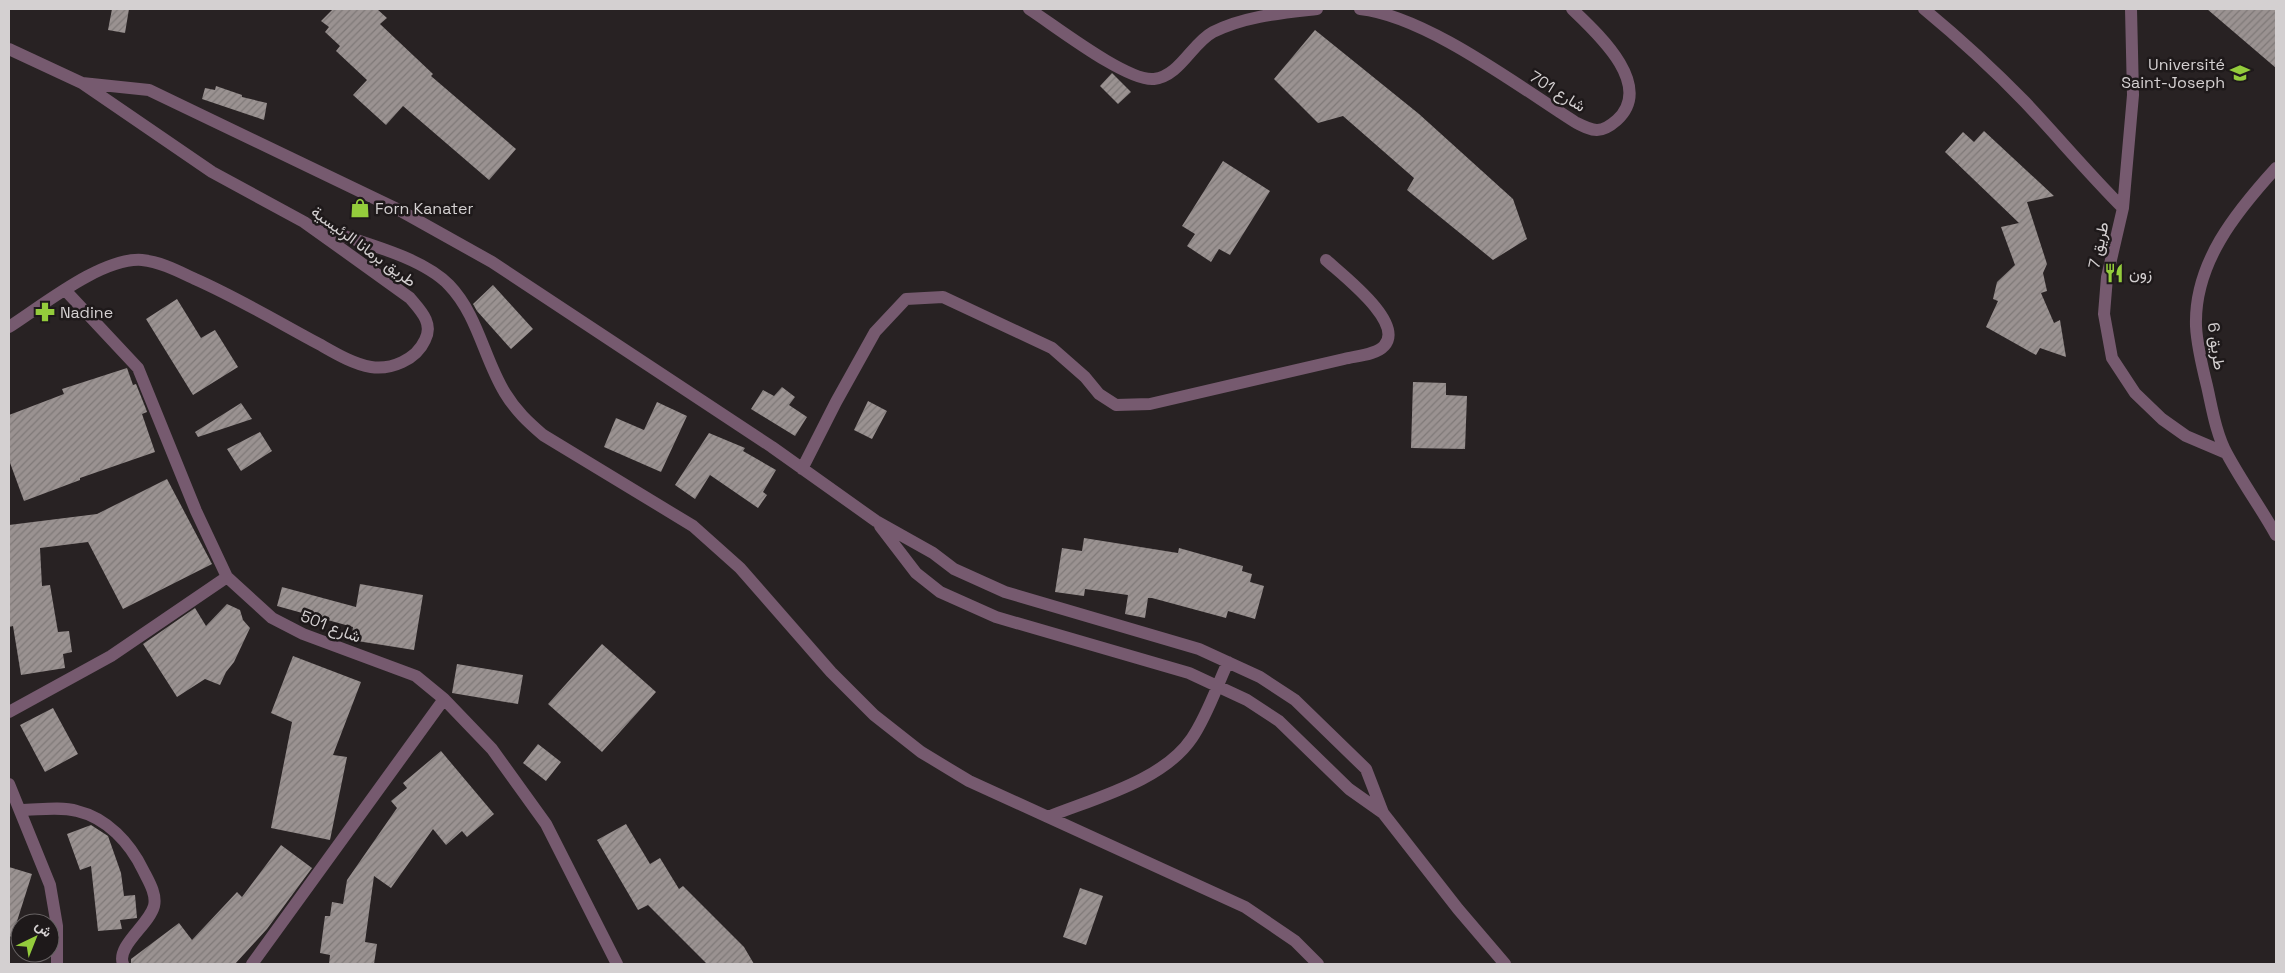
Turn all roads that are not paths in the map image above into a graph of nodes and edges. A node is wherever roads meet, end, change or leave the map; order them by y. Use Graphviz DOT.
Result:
graph roads {
  1 [pos="1029,9"];
  2 [pos="1317,9"];
  3 [pos="1360,9"];
  4 [pos="1572,9"];
  5 [pos="1924,9"];
  6 [pos="2131,9"];
  7 [pos="9,49"];
  8 [pos="82,83"];
  9 [pos="2276,168"];
  10 [pos="2123,208"];
  11 [pos="304,222"];
  12 [pos="1326,260"];
  13 [pos="66,290"];
  14 [pos="9,327"];
  15 [pos="2226,453"];
  16 [pos="802,469"];
  17 [pos="876,521"];
  18 [pos="2276,536"];
  19 [pos="227,577"];
  20 [pos="1228,662"];
  21 [pos="1217,686"];
  22 [pos="444,699"];
  23 [pos="9,712"];
  24 [pos="9,784"];
  25 [pos="20,810"];
  26 [pos="1383,813"];
  27 [pos="1048,818"];
  28 [pos="57,964"];
  29 [pos="124,964"];
  30 [pos="252,964"];
  31 [pos="617,964"];
  32 [pos="1318,964"];
  33 [pos="1505,964"];
  1 -- 2 [label="street"];
  3 -- 4 [label="street, شارع 701"];
  5 -- 10 [label="street, طريق 7"];
  6 -- 10 [label="street"];
  7 -- 8 [label="street, طريق برمانا الرئيسية"];
  8 -- 11 [label="street, طريق برمانا الرئيسية"];
  8 -- 16 [label="street"];
  9 -- 15 [label="street, طريق 6"];
  10 -- 15 [label="street, طريق 7"];
  11 -- 13 [label="street, طريق برمانا الرئيسية"];
  11 -- 27 [label="street"];
  12 -- 16 [label="street"];
  13 -- 14 [label="street, طريق برمانا الرئيسية"];
  13 -- 19 [label="street, شارع 501"];
  15 -- 18 [label="street, طريق 6"];
  16 -- 17 [label="street"];
  17 -- 20 [label="street"];
  17 -- 21 [label="street"];
  19 -- 22 [label="street, شارع 501"];
  19 -- 23 [label="street"];
  20 -- 21 [label="street"];
  20 -- 26 [label="street"];
  21 -- 26 [label="street"];
  21 -- 27 [label="street"];
  22 -- 30 [label="street"];
  22 -- 31 [label="street, شارع 501"];
  24 -- 25 [label="street"];
  25 -- 28 [label="street"];
  25 -- 29 [label="street"];
  26 -- 33 [label="street"];
  27 -- 32 [label="street"];
}
